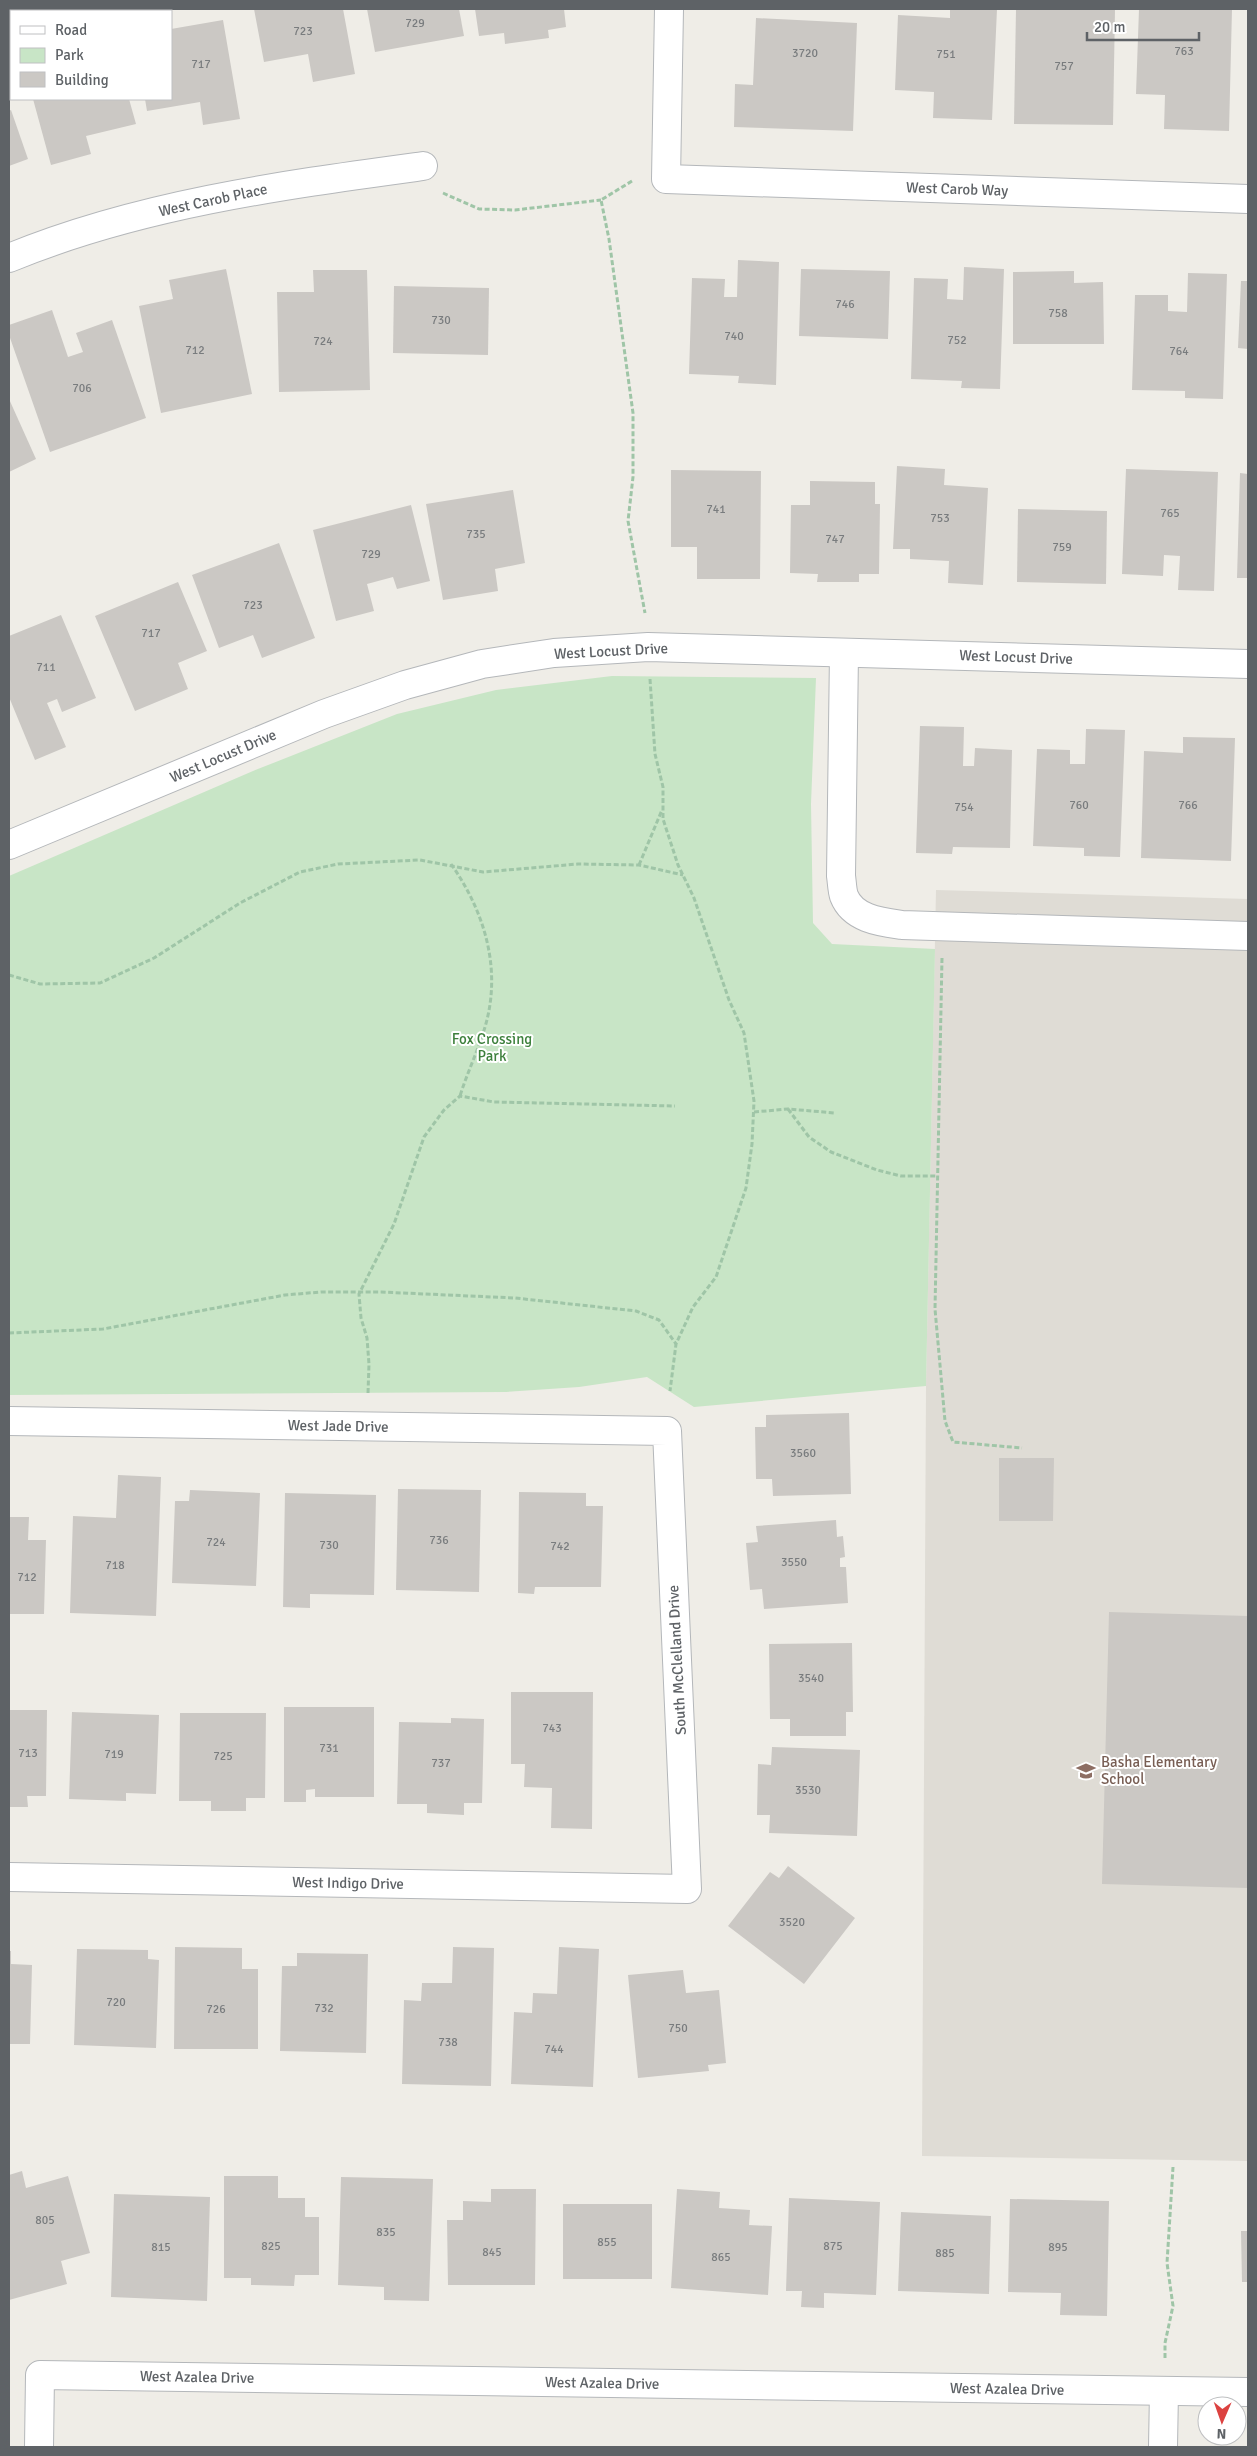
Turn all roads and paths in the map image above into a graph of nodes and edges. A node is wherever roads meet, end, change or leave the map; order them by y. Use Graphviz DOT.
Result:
graph roads {
  1 [pos="669,9"];
  2 [pos="666,145"];
  3 [pos="423,166"];
  4 [pos="390,171"];
  5 [pos="1248,199"];
  6 [pos="601,200"];
  7 [pos="9,258"];
  8 [pos="645,616"];
  9 [pos="844,653"];
  10 [pos="1248,664"];
  11 [pos="650,677"];
  12 [pos="663,808"];
  13 [pos="9,845"];
  14 [pos="451,864"];
  15 [pos="639,865"];
  16 [pos="683,875"];
  17 [pos="1248,936"];
  18 [pos="942,958"];
  19 [pos="9,975"];
  20 [pos="460,1096"];
  21 [pos="675,1106"];
  22 [pos="788,1109"];
  23 [pos="754,1112"];
  24 [pos="835,1113"];
  25 [pos="937,1176"];
  26 [pos="360,1294"];
  27 [pos="9,1332"];
  28 [pos="676,1344"];
  29 [pos="670,1391"];
  30 [pos="368,1393"];
  31 [pos="9,1420"];
  32 [pos="667,1431"];
  33 [pos="1022,1448"];
  34 [pos="9,1878"];
  35 [pos="687,1889"];
  36 [pos="1173,2167"];
  37 [pos="1165,2359"];
  38 [pos="1164,2391"];
  39 [pos="1248,2392"];
  40 [pos="40,2447"];
  41 [pos="1163,2447"];
  1 -- 2 [label="street"];
  2 -- 5 [label="street, West Carob Way"];
  2 -- 6 [label="path"];
  3 -- 4 [label="street, West Carob Place"];
  4 -- 6 [label="path"];
  4 -- 7 [label="street, West Carob Place"];
  6 -- 8 [label="path"];
  9 -- 10 [label="street, West Locust Drive"];
  9 -- 13 [label="street, West Locust Drive"];
  9 -- 17 [label="street"];
  11 -- 12 [label="path"];
  12 -- 15 [label="path"];
  12 -- 16 [label="path"];
  14 -- 15 [label="path"];
  14 -- 19 [label="path"];
  14 -- 20 [label="path"];
  15 -- 16 [label="path"];
  16 -- 23 [label="path"];
  18 -- 25 [label="path"];
  20 -- 21 [label="path"];
  20 -- 26 [label="path"];
  22 -- 23 [label="path"];
  22 -- 24 [label="path"];
  22 -- 25 [label="path"];
  23 -- 28 [label="path"];
  25 -- 33 [label="path"];
  26 -- 27 [label="path"];
  26 -- 28 [label="path"];
  26 -- 30 [label="path"];
  28 -- 29 [label="path"];
  31 -- 32 [label="street, West Jade Drive"];
  32 -- 35 [label="street, South McClelland Drive"];
  34 -- 35 [label="street, West Indigo Drive"];
  36 -- 37 [label="path"];
  38 -- 39 [label="street, West Azalea Drive"];
  38 -- 40 [label="street, West Azalea Drive"];
  38 -- 41 [label="street"];
}
